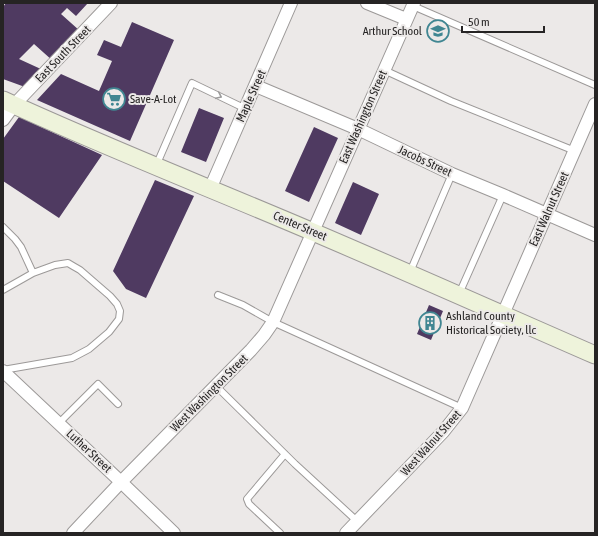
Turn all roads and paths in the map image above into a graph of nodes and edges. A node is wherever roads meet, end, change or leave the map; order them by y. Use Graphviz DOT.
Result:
graph roads {
  1 [pos="112,3"];
  2 [pos="291,3"];
  3 [pos="367,3"];
  4 [pos="413,4"];
  5 [pos="406,19"];
  6 [pos="384,70"];
  7 [pos="595,85"];
  8 [pos="256,86"];
  9 [pos="9,103"];
  10 [pos="595,104"];
  11 [pos="246,109"];
  12 [pos="3,120"];
  13 [pos="358,129"];
  14 [pos="574,150"];
  15 [pos="156,166"];
  16 [pos="452,174"];
  17 [pos="210,189"];
  18 [pos="503,195"];
  19 [pos="546,214"];
  20 [pos="3,227"];
  21 [pos="312,231"];
  22 [pos="595,235"];
  23 [pos="33,273"];
  24 [pos="409,274"];
  25 [pos="3,290"];
  26 [pos="218,295"];
  27 [pos="459,296"];
  28 [pos="503,315"];
  29 [pos="273,322"];
  30 [pos="595,355"];
  31 [pos="3,370"];
  32 [pos="216,386"];
  33 [pos="118,404"];
  34 [pos="462,408"];
  35 [pos="59,423"];
  36 [pos="285,454"];
  37 [pos="122,482"];
  38 [pos="357,521"];
  39 [pos="73,533"];
  40 [pos="174,533"];
  41 [pos="280,533"];
  42 [pos="346,533"];
  1 -- 9 [label="street, East South Street"];
  2 -- 8 [label="street, Maple Street"];
  3 -- 5 [label="street"];
  4 -- 5 [label="street, East Washington Street"];
  4 -- 7 [label="lane"];
  5 -- 6 [label="street, East Washington Street"];
  6 -- 13 [label="street, East Washington Street"];
  6 -- 14 [label="lane"];
  8 -- 11 [label="street, Maple Street"];
  8 -- 13 [label="street, Jacobs Street"];
  9 -- 12 [label="street, East South Street"];
  9 -- 15 [label="main road, Center Street"];
  10 -- 14 [label="street, East Walnut Street"];
  15 -- 11 [label="lane, one-way"];
  11 -- 17 [label="street, Maple Street"];
  13 -- 16 [label="street, Jacobs Street"];
  13 -- 21 [label="street, East Washington Street"];
  14 -- 19 [label="street, East Walnut Street"];
  15 -- 17 [label="main road, Center Street"];
  16 -- 18 [label="street, Jacobs Street"];
  16 -- 24 [label="lane"];
  17 -- 21 [label="main road, Center Street"];
  18 -- 19 [label="street, Jacobs Street"];
  18 -- 27 [label="lane"];
  19 -- 22 [label="street, Jacobs Street"];
  19 -- 28 [label="street, East Walnut Street"];
  20 -- 23 [label="lane"];
  21 -- 24 [label="main road, Center Street"];
  21 -- 29 [label="street, West Washington Street"];
  23 -- 25 [label="lane"];
  23 -- 31 [label="lane"];
  24 -- 27 [label="main road, Center Street"];
  26 -- 29 [label="lane"];
  27 -- 28 [label="main road, Center Street"];
  28 -- 30 [label="main road, Center Street"];
  28 -- 34 [label="street, West Walnut Street"];
  29 -- 32 [label="street, West Washington Street"];
  29 -- 34 [label="lane"];
  31 -- 35 [label="street, Luther Street"];
  32 -- 36 [label="lane"];
  32 -- 37 [label="street, West Washington Street"];
  33 -- 35 [label="lane"];
  34 -- 38 [label="street, West Walnut Street"];
  35 -- 37 [label="street, Luther Street"];
  36 -- 38 [label="lane"];
  36 -- 41 [label="lane"];
  37 -- 39 [label="street, West Washington Street"];
  37 -- 40 [label="street, Luther Street"];
  38 -- 42 [label="street, West Walnut Street"];
}
